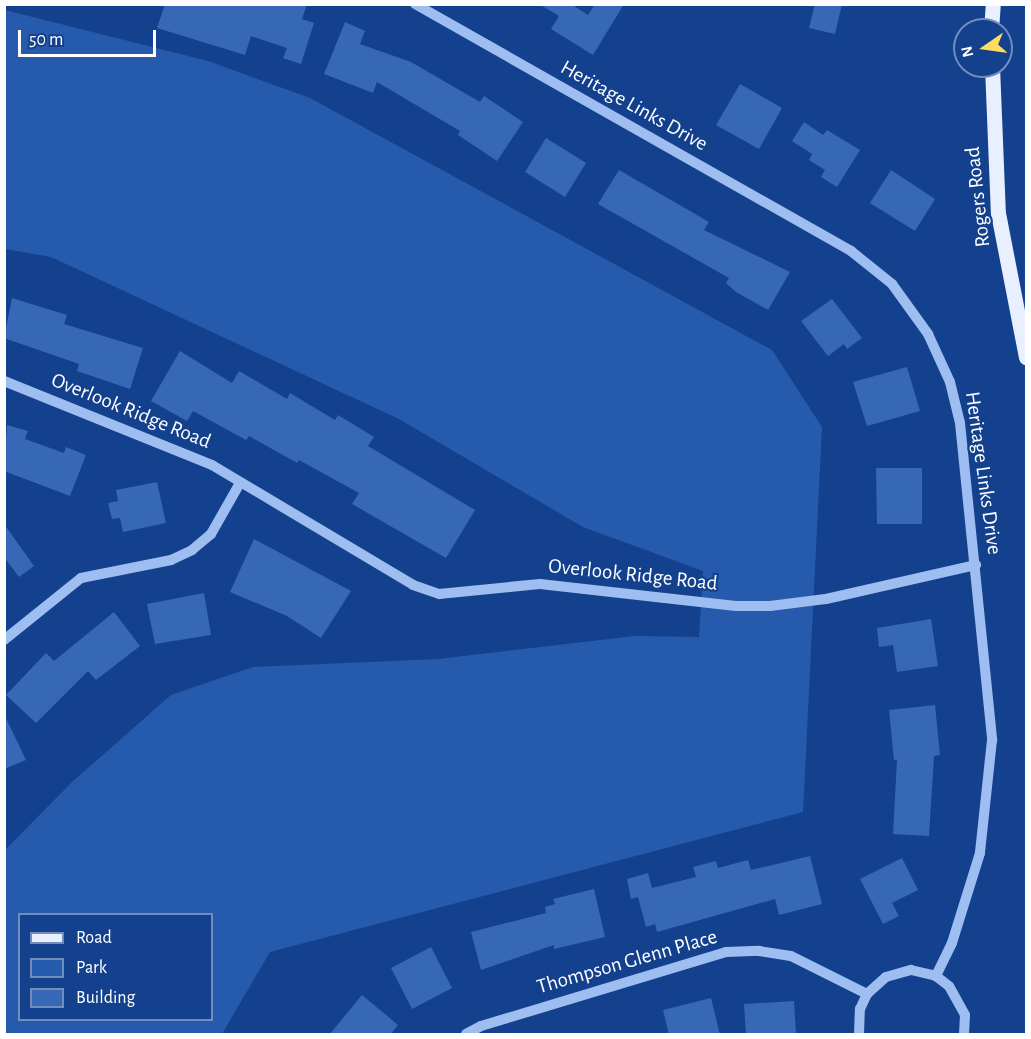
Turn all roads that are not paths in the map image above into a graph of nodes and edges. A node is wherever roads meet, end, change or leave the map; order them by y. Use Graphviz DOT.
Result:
graph roads {
  1 [pos="415,4"];
  2 [pos="992,78"];
  3 [pos="1026,357"];
  4 [pos="4,381"];
  5 [pos="240,483"];
  6 [pos="976,565"];
  7 [pos="4,640"];
  8 [pos="936,976"];
  9 [pos="867,994"];
  10 [pos="466,1035"];
  11 [pos="859,1035"];
  12 [pos="964,1035"];
  1 -- 6 [label="street, Heritage Links Drive"];
  2 -- 3 [label="main road, Rogers Road"];
  4 -- 5 [label="street, Overlook Ridge Road"];
  5 -- 6 [label="street, Overlook Ridge Road"];
  5 -- 7 [label="street"];
  6 -- 8 [label="street, Heritage Links Drive"];
  8 -- 9 [label="street"];
  8 -- 12 [label="street"];
  9 -- 10 [label="street, Thompson Glenn Place"];
  9 -- 11 [label="street"];
}
